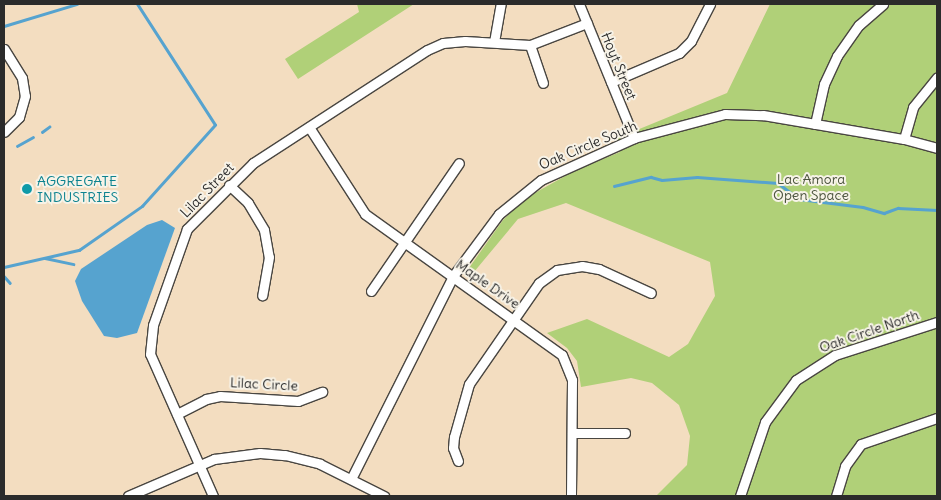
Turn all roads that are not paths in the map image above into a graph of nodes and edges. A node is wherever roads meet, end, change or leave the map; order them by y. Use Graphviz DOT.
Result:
graph roads {
  1 [pos="501,4"];
  2 [pos="579,4"];
  3 [pos="710,4"];
  4 [pos="883,4"];
  5 [pos="587,22"];
  6 [pos="494,42"];
  7 [pos="530,45"];
  8 [pos="4,48"];
  9 [pos="937,78"];
  10 [pos="611,82"];
  11 [pos="543,83"];
  12 [pos="815,124"];
  13 [pos="309,126"];
  14 [pos="4,132"];
  15 [pos="634,138"];
  16 [pos="904,139"];
  17 [pos="937,148"];
  18 [pos="459,163"];
  19 [pos="229,185"];
  20 [pos="404,243"];
  21 [pos="453,276"];
  22 [pos="371,291"];
  23 [pos="651,293"];
  24 [pos="262,295"];
  25 [pos="514,318"];
  26 [pos="937,322"];
  27 [pos="322,392"];
  28 [pos="177,414"];
  29 [pos="937,418"];
  30 [pos="572,433"];
  31 [pos="626,433"];
  32 [pos="458,461"];
  33 [pos="200,464"];
  34 [pos="351,479"];
  35 [pos="128,496"];
  36 [pos="213,496"];
  37 [pos="384,496"];
  38 [pos="571,496"];
  39 [pos="740,496"];
  40 [pos="836,496"];
  1 -- 6 [label="street"];
  2 -- 5 [label="street, Hoyt Street"];
  3 -- 10 [label="street"];
  4 -- 12 [label="street"];
  5 -- 7 [label="street, Lilac Street"];
  5 -- 10 [label="street, Hoyt Street"];
  6 -- 7 [label="street, Lilac Street"];
  6 -- 13 [label="street, Lilac Street"];
  7 -- 11 [label="street"];
  8 -- 14 [label="street"];
  9 -- 16 [label="street"];
  10 -- 15 [label="street, Hoyt Street"];
  12 -- 15 [label="street, Oak Circle South"];
  12 -- 16 [label="street, Oak Circle South"];
  13 -- 19 [label="street, Lilac Street"];
  13 -- 20 [label="street, Maple Drive"];
  15 -- 21 [label="street, Oak Circle South"];
  16 -- 17 [label="street, Oak Circle South"];
  18 -- 20 [label="street"];
  19 -- 24 [label="street"];
  19 -- 28 [label="street, Lilac Street"];
  20 -- 21 [label="street, Maple Drive"];
  20 -- 22 [label="street"];
  21 -- 25 [label="street, Maple Drive"];
  21 -- 34 [label="street, Oak Circle South"];
  23 -- 25 [label="street"];
  25 -- 30 [label="street, Maple Drive"];
  25 -- 32 [label="street"];
  26 -- 39 [label="street, Oak Circle North"];
  27 -- 28 [label="street, Lilac Circle"];
  28 -- 33 [label="street, Lilac Street"];
  29 -- 40 [label="street"];
  30 -- 31 [label="street"];
  30 -- 38 [label="street, Maple Drive"];
  33 -- 34 [label="street"];
  33 -- 35 [label="street"];
  33 -- 36 [label="street, Lilac Street"];
  34 -- 37 [label="street"];
}
